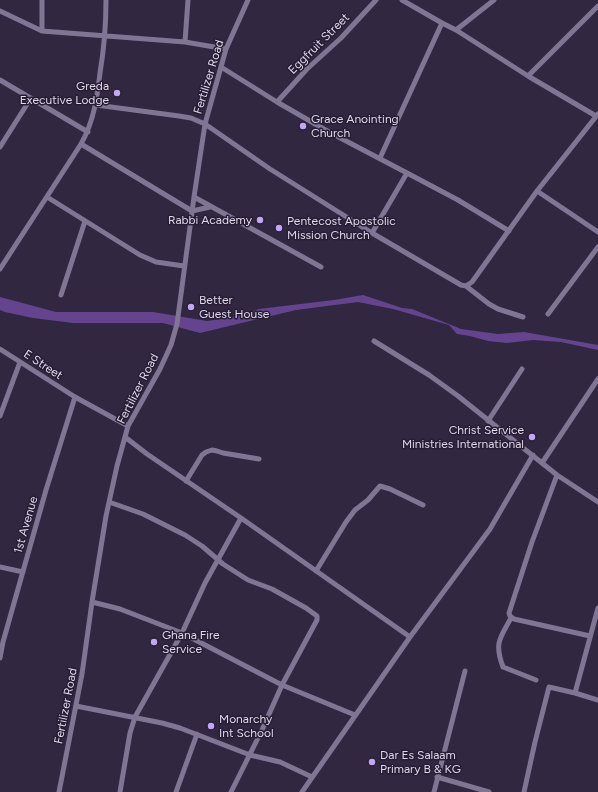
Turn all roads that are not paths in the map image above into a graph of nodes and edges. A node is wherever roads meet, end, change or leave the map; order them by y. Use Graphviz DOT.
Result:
graph roads {
  1 [pos="42,0"];
  2 [pos="106,0"];
  3 [pos="188,0"];
  4 [pos="248,0"];
  5 [pos="376,0"];
  6 [pos="494,0"];
  7 [pos="405,1"];
  8 [pos="598,6"];
  9 [pos="0,11"];
  10 [pos="442,23"];
  11 [pos="456,30"];
  12 [pos="42,31"];
  13 [pos="105,35"];
  14 [pos="185,42"];
  15 [pos="226,49"];
  16 [pos="221,67"];
  17 [pos="528,76"];
  18 [pos="0,80"];
  19 [pos="31,98"];
  20 [pos="278,102"];
  21 [pos="96,105"];
  22 [pos="597,115"];
  23 [pos="205,124"];
  24 [pos="88,132"];
  25 [pos="81,144"];
  26 [pos="0,147"];
  27 [pos="380,158"];
  28 [pos="407,172"];
  29 [pos="537,191"];
  30 [pos="47,197"];
  31 [pos="194,197"];
  32 [pos="210,207"];
  33 [pos="192,211"];
  34 [pos="85,221"];
  35 [pos="509,231"];
  36 [pos="598,232"];
  37 [pos="372,233"];
  38 [pos="598,247"];
  39 [pos="2,260"];
  40 [pos="184,266"];
  41 [pos="321,267"];
  42 [pos="0,269"];
  43 [pos="466,286"];
  44 [pos="61,295"];
  45 [pos="548,314"];
  46 [pos="523,317"];
  47 [pos="374,342"];
  48 [pos="0,349"];
  49 [pos="20,362"];
  50 [pos="522,369"];
  51 [pos="598,379"];
  52 [pos="75,397"];
  53 [pos="0,416"];
  54 [pos="488,421"];
  55 [pos="128,426"];
  56 [pos="125,437"];
  57 [pos="533,455"];
  58 [pos="259,459"];
  59 [pos="542,463"];
  60 [pos="557,475"];
  61 [pos="186,481"];
  62 [pos="109,502"];
  63 [pos="598,502"];
  64 [pos="423,505"];
  65 [pos="241,518"];
  66 [pos="218,560"];
  67 [pos="0,567"];
  68 [pos="316,571"];
  69 [pos="23,572"];
  70 [pos="92,602"];
  71 [pos="598,608"];
  72 [pos="512,618"];
  73 [pos="182,633"];
  74 [pos="590,636"];
  75 [pos="410,637"];
  76 [pos="2,642"];
  77 [pos="0,658"];
  78 [pos="465,670"];
  79 [pos="536,680"];
  80 [pos="282,685"];
  81 [pos="575,693"];
  82 [pos="598,700"];
  83 [pos="76,706"];
  84 [pos="355,715"];
  85 [pos="135,717"];
  86 [pos="197,734"];
  87 [pos="250,756"];
  88 [pos="312,777"];
  89 [pos="437,777"];
  90 [pos="480,791"];
  91 [pos="59,792"];
  92 [pos="120,792"];
  93 [pos="176,792"];
  94 [pos="232,792"];
  95 [pos="302,792"];
  96 [pos="434,792"];
  97 [pos="489,792"];
  98 [pos="524,792"];
  1 -- 12 [label="street"];
  2 -- 13 [label="street"];
  3 -- 14 [label="street"];
  4 -- 15 [label="street, Fertilizer Road"];
  5 -- 20 [label="street, Eggfruit Street"];
  6 -- 11 [label="street"];
  7 -- 10 [label="street"];
  8 -- 17 [label="street"];
  9 -- 12 [label="street"];
  10 -- 11 [label="street"];
  10 -- 27 [label="street"];
  11 -- 17 [label="street"];
  12 -- 13 [label="street"];
  13 -- 14 [label="street"];
  13 -- 21 [label="street"];
  14 -- 15 [label="street"];
  15 -- 16 [label="street, Fertilizer Road"];
  16 -- 20 [label="street"];
  16 -- 23 [label="street, Fertilizer Road"];
  17 -- 22 [label="street"];
  18 -- 19 [label="street"];
  19 -- 24 [label="street"];
  19 -- 26 [label="street"];
  20 -- 27 [label="street"];
  21 -- 23 [label="street"];
  21 -- 24 [label="street"];
  22 -- 29 [label="street"];
  23 -- 31 [label="street, Fertilizer Road"];
  23 -- 37 [label="street"];
  24 -- 25 [label="street"];
  25 -- 30 [label="street"];
  25 -- 33 [label="street"];
  27 -- 28 [label="street"];
  28 -- 35 [label="street"];
  28 -- 37 [label="street"];
  29 -- 35 [label="street"];
  29 -- 36 [label="street"];
  30 -- 34 [label="street"];
  30 -- 39 [label="street"];
  31 -- 32 [label="street"];
  31 -- 33 [label="street, Fertilizer Road"];
  32 -- 33 [label="street"];
  32 -- 41 [label="street"];
  33 -- 40 [label="street, Fertilizer Road"];
  34 -- 40 [label="street"];
  34 -- 44 [label="street"];
  35 -- 43 [label="street"];
  37 -- 43 [label="street"];
  38 -- 45 [label="street"];
  39 -- 42 [label="street"];
  40 -- 55 [label="street, Fertilizer Road"];
  43 -- 46 [label="street"];
  47 -- 54 [label="street"];
  48 -- 49 [label="street, E Street"];
  49 -- 52 [label="street, E Street"];
  49 -- 53 [label="street"];
  50 -- 54 [label="street"];
  51 -- 59 [label="street"];
  52 -- 55 [label="street, E Street"];
  52 -- 69 [label="street, 1st Avenue"];
  54 -- 57 [label="street"];
  55 -- 56 [label="street, Fertilizer Road"];
  56 -- 61 [label="street"];
  56 -- 62 [label="street, Fertilizer Road"];
  57 -- 59 [label="street"];
  57 -- 75 [label="street"];
  58 -- 61 [label="street"];
  59 -- 60 [label="street"];
  60 -- 63 [label="street"];
  60 -- 72 [label="street"];
  61 -- 65 [label="street"];
  62 -- 66 [label="street"];
  62 -- 70 [label="street, Fertilizer Road"];
  64 -- 68 [label="street"];
  65 -- 66 [label="street"];
  65 -- 68 [label="street"];
  66 -- 73 [label="street"];
  66 -- 80 [label="street"];
  67 -- 69 [label="street"];
  68 -- 75 [label="street"];
  69 -- 76 [label="street, 1st Avenue"];
  70 -- 73 [label="street"];
  70 -- 83 [label="street, Fertilizer Road"];
  71 -- 74 [label="street"];
  72 -- 74 [label="street"];
  72 -- 79 [label="street"];
  73 -- 80 [label="street"];
  73 -- 85 [label="street"];
  74 -- 81 [label="street"];
  75 -- 84 [label="street"];
  76 -- 77 [label="street, 1st Avenue"];
  78 -- 89 [label="street"];
  80 -- 84 [label="street"];
  80 -- 87 [label="street"];
  81 -- 82 [label="street"];
  81 -- 98 [label="street"];
  83 -- 85 [label="street"];
  83 -- 91 [label="street, Fertilizer Road"];
  84 -- 88 [label="street"];
  85 -- 86 [label="street"];
  85 -- 92 [label="street"];
  86 -- 87 [label="street"];
  86 -- 93 [label="street"];
  87 -- 88 [label="street"];
  87 -- 94 [label="street"];
  88 -- 95 [label="street"];
  89 -- 90 [label="street"];
  89 -- 96 [label="street"];
  90 -- 97 [label="street"];
}
